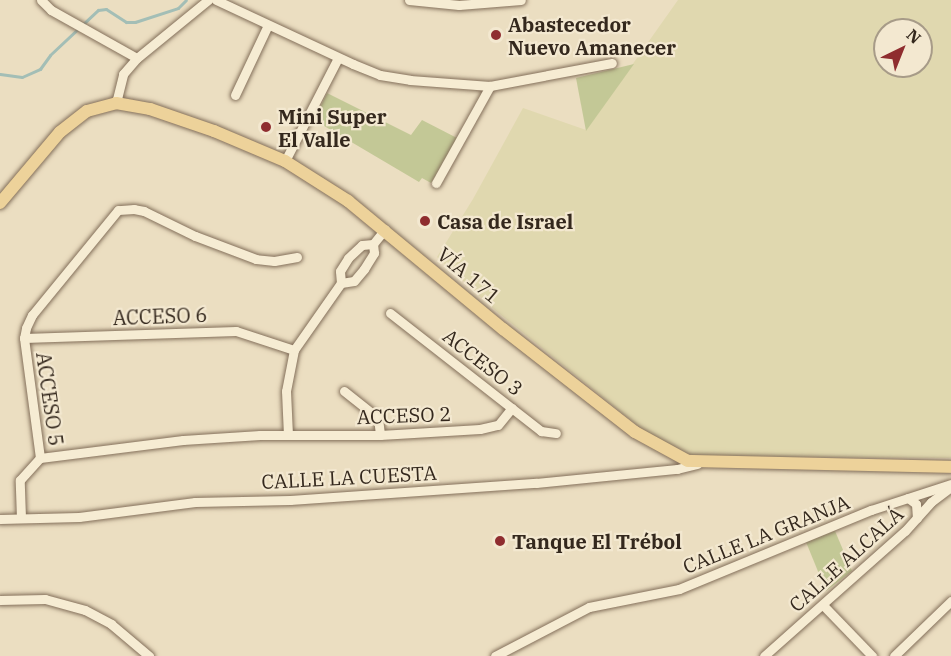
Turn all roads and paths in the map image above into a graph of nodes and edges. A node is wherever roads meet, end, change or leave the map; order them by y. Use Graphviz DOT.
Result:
graph roads {
  1 [pos="41,0"];
  2 [pos="208,0"];
  3 [pos="216,0"];
  4 [pos="409,0"];
  5 [pos="521,0"];
  6 [pos="440,2"];
  7 [pos="268,25"];
  8 [pos="137,58"];
  9 [pos="338,58"];
  10 [pos="612,63"];
  11 [pos="490,86"];
  12 [pos="235,95"];
  13 [pos="116,103"];
  14 [pos="285,161"];
  15 [pos="436,183"];
  16 [pos="0,203"];
  17 [pos="385,229"];
  18 [pos="373,244"];
  19 [pos="297,257"];
  20 [pos="341,283"];
  21 [pos="390,313"];
  22 [pos="24,338"];
  23 [pos="294,350"];
  24 [pos="344,391"];
  25 [pos="512,408"];
  26 [pos="556,434"];
  27 [pos="288,435"];
  28 [pos="380,435"];
  29 [pos="40,458"];
  30 [pos="699,463"];
  31 [pos="951,467"];
  32 [pos="951,485"];
  33 [pos="908,498"];
  34 [pos="21,518"];
  35 [pos="917,518"];
  36 [pos="0,519"];
  37 [pos="0,600"];
  38 [pos="951,601"];
  39 [pos="823,605"];
  40 [pos="149,656"];
  41 [pos="495,656"];
  42 [pos="764,656"];
  43 [pos="873,656"];
  44 [pos="894,656"];
  1 -- 8 [label="street"];
  2 -- 8 [label="street"];
  3 -- 7 [label="street"];
  4 -- 6 [label="street"];
  5 -- 6 [label="street"];
  7 -- 9 [label="street"];
  7 -- 12 [label="street"];
  8 -- 13 [label="street"];
  9 -- 11 [label="street"];
  9 -- 14 [label="street"];
  10 -- 11 [label="street"];
  11 -- 15 [label="street"];
  13 -- 14 [label="main road, VÍA 171"];
  13 -- 16 [label="main road, VÍA 171"];
  14 -- 17 [label="main road, VÍA 171"];
  17 -- 18 [label="street"];
  17 -- 30 [label="main road, VÍA 171"];
  18 -- 20 [label="street"];
  18 -- 20 [label="street"];
  19 -- 22 [label="street, ACCESO 5"];
  20 -- 23 [label="street"];
  21 -- 25 [label="street, ACCESO 3"];
  22 -- 23 [label="street, ACCESO 6"];
  22 -- 29 [label="street, ACCESO 5"];
  23 -- 27 [label="street"];
  24 -- 28 [label="street"];
  25 -- 26 [label="street, ACCESO 3"];
  25 -- 28 [label="street, ACCESO 2"];
  27 -- 28 [label="street, ACCESO 2"];
  27 -- 29 [label="street, ACCESO 5"];
  29 -- 34 [label="street"];
  30 -- 31 [label="main road, VÍA 171"];
  30 -- 34 [label="street, CALLE LA CUESTA"];
  32 -- 33 [label="street, CALLE LA GRANJA"];
  32 -- 35 [label="street, CALLE ALCALÁ"];
  33 -- 35 [label="street"];
  33 -- 41 [label="street, CALLE LA GRANJA"];
  34 -- 36 [label="street, CALLE LA CUESTA"];
  35 -- 39 [label="street, CALLE ALCALÁ"];
  37 -- 40 [label="street"];
  38 -- 44 [label="street"];
  39 -- 42 [label="street, CALLE ALCALÁ"];
  39 -- 43 [label="street"];
}
